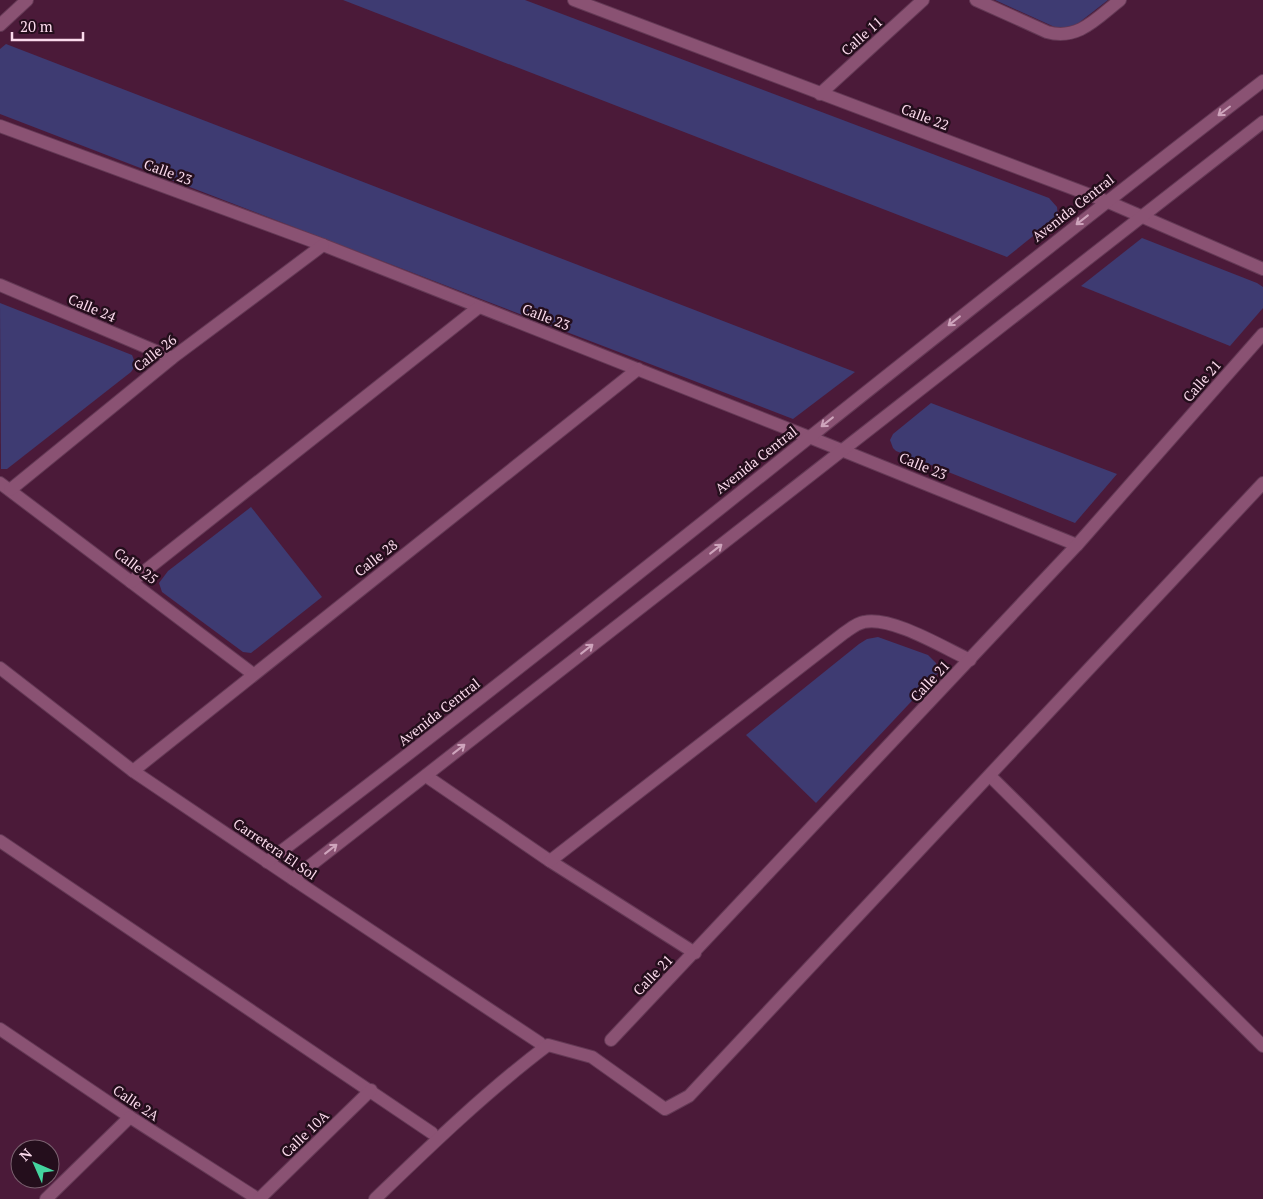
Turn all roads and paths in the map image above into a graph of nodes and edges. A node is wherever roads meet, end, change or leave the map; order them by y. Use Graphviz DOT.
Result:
graph roads {
  1 [pos="27,0"];
  2 [pos="574,0"];
  3 [pos="924,0"];
  4 [pos="976,0"];
  5 [pos="1120,0"];
  6 [pos="0,26"];
  7 [pos="1263,81"];
  8 [pos="820,94"];
  9 [pos="1263,122"];
  10 [pos="0,126"];
  11 [pos="1106,202"];
  12 [pos="1141,217"];
  13 [pos="323,245"];
  14 [pos="1263,269"];
  15 [pos="0,285"];
  16 [pos="480,307"];
  17 [pos="1263,334"];
  18 [pos="172,358"];
  19 [pos="638,369"];
  20 [pos="809,437"];
  21 [pos="842,450"];
  22 [pos="1263,484"];
  23 [pos="5,486"];
  24 [pos="1077,545"];
  25 [pos="131,582"];
  26 [pos="970,660"];
  27 [pos="0,668"];
  28 [pos="253,674"];
  29 [pos="134,771"];
  30 [pos="426,776"];
  31 [pos="990,776"];
  32 [pos="0,841"];
  33 [pos="550,861"];
  34 [pos="267,862"];
  35 [pos="293,879"];
  36 [pos="695,953"];
  37 [pos="0,1028"];
  38 [pos="611,1040"];
  39 [pos="540,1043"];
  40 [pos="1263,1046"];
  41 [pos="371,1090"];
  42 [pos="130,1118"];
  43 [pos="432,1133"];
  44 [pos="46,1199"];
  45 [pos="259,1199"];
  46 [pos="375,1199"];
  1 -- 6 [label="street"];
  2 -- 8 [label="street, Calle 22"];
  3 -- 8 [label="street, Calle 11"];
  4 -- 5 [label="street"];
  7 -- 11 [label="street, Avenida Central, one-way"];
  8 -- 11 [label="street, Calle 22"];
  9 -- 12 [label="street"];
  10 -- 13 [label="street, Calle 23"];
  11 -- 12 [label="street, Calle 22"];
  11 -- 20 [label="street, Avenida Central, one-way"];
  12 -- 14 [label="street, Calle 22"];
  12 -- 21 [label="street"];
  13 -- 16 [label="street, Calle 23"];
  13 -- 18 [label="street, Calle 26"];
  15 -- 18 [label="street, Calle 24"];
  16 -- 19 [label="street, Calle 23"];
  16 -- 25 [label="street"];
  17 -- 24 [label="street, Calle 21"];
  18 -- 23 [label="street, Calle 26"];
  19 -- 20 [label="street, Calle 23"];
  19 -- 28 [label="street, Calle 28"];
  20 -- 21 [label="street, Calle 23"];
  20 -- 34 [label="street, Avenida Central"];
  21 -- 24 [label="street, Calle 23"];
  30 -- 21 [label="street, one-way"];
  22 -- 31 [label="street"];
  23 -- 25 [label="street, Calle 25"];
  24 -- 26 [label="street, Calle 21"];
  25 -- 28 [label="street, Calle 25"];
  26 -- 33 [label="street"];
  26 -- 36 [label="street, Calle 21"];
  27 -- 29 [label="street, Carretera El Sol"];
  28 -- 29 [label="street, Calle 28"];
  29 -- 34 [label="street, Carretera El Sol"];
  30 -- 33 [label="street"];
  35 -- 30 [label="street, one-way"];
  31 -- 40 [label="street"];
  31 -- 46 [label="street"];
  32 -- 41 [label="street"];
  33 -- 36 [label="street"];
  34 -- 35 [label="street, Carretera El Sol"];
  35 -- 39 [label="street, Carretera El Sol"];
  36 -- 38 [label="street, Calle 21"];
  37 -- 42 [label="street, Calle 2A"];
  41 -- 43 [label="street"];
  41 -- 45 [label="street, Calle 10A"];
  42 -- 44 [label="street"];
  42 -- 45 [label="street, Calle 2A"];
}
